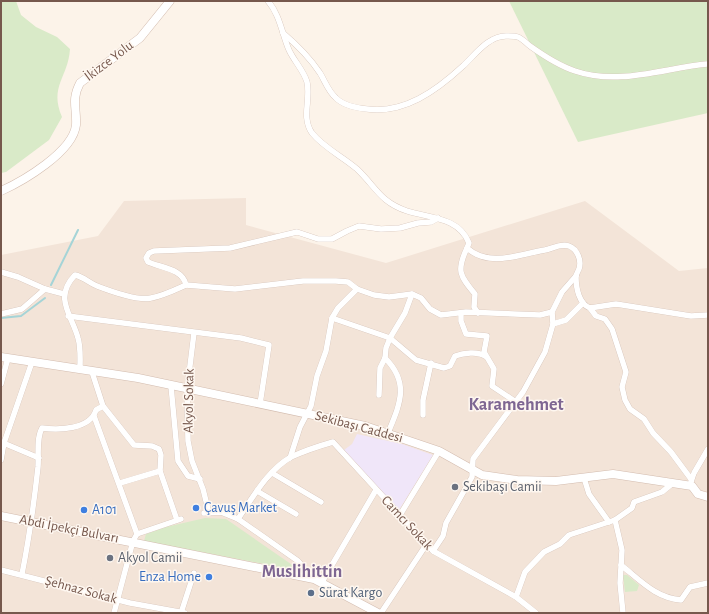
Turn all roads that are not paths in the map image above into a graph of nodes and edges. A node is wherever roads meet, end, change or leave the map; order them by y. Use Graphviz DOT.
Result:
graph roads {
  1 [pos="170,1"];
  2 [pos="268,1"];
  3 [pos="282,33"];
  4 [pos="707,64"];
  5 [pos="1,191"];
  6 [pos="438,218"];
  7 [pos="467,248"];
  8 [pos="1,272"];
  9 [pos="576,276"];
  10 [pos="186,285"];
  11 [pos="45,289"];
  12 [pos="357,289"];
  13 [pos="64,294"];
  14 [pos="412,294"];
  15 [pos="583,303"];
  16 [pos="590,308"];
  17 [pos="552,312"];
  18 [pos="461,313"];
  19 [pos="1,314"];
  20 [pos="478,314"];
  21 [pos="708,315"];
  22 [pos="68,316"];
  23 [pos="332,318"];
  24 [pos="553,324"];
  25 [pos="194,333"];
  26 [pos="390,338"];
  27 [pos="485,356"];
  28 [pos="5,357"];
  29 [pos="385,358"];
  30 [pos="32,362"];
  31 [pos="431,363"];
  32 [pos="80,369"];
  33 [pos="92,372"];
  34 [pos="1,384"];
  35 [pos="171,386"];
  36 [pos="187,390"];
  37 [pos="379,396"];
  38 [pos="516,402"];
  39 [pos="260,404"];
  40 [pos="103,406"];
  41 [pos="308,414"];
  42 [pos="423,415"];
  43 [pos="94,416"];
  44 [pos="388,433"];
  45 [pos="3,443"];
  46 [pos="708,449"];
  47 [pos="439,451"];
  48 [pos="39,458"];
  49 [pos="290,458"];
  50 [pos="1,460"];
  51 [pos="472,470"];
  52 [pos="160,471"];
  53 [pos="272,473"];
  54 [pos="584,478"];
  55 [pos="200,479"];
  56 [pos="692,482"];
  57 [pos="673,483"];
  58 [pos="120,484"];
  59 [pos="257,490"];
  60 [pos="376,490"];
  61 [pos="708,497"];
  62 [pos="321,502"];
  63 [pos="296,514"];
  64 [pos="400,515"];
  65 [pos="1,516"];
  66 [pos="238,519"];
  67 [pos="615,520"];
  68 [pos="31,522"];
  69 [pos="609,522"];
  70 [pos="135,538"];
  71 [pos="426,545"];
  72 [pos="433,552"];
  73 [pos="621,566"];
  74 [pos="1,570"];
  75 [pos="194,573"];
  76 [pos="22,574"];
  77 [pos="314,579"];
  78 [pos="322,582"];
  79 [pos="708,582"];
  80 [pos="516,597"];
  81 [pos="118,599"];
  82 [pos="365,610"];
  83 [pos="114,613"];
  84 [pos="182,613"];
  85 [pos="378,613"];
  86 [pos="381,613"];
  87 [pos="536,613"];
  88 [pos="623,613"];
  1 -- 5 [label="street, İkizce Yolu"];
  2 -- 3 [label="street"];
  3 -- 4 [label="street"];
  3 -- 6 [label="street"];
  6 -- 7 [label="street"];
  6 -- 10 [label="street"];
  7 -- 9 [label="street"];
  7 -- 20 [label="street"];
  8 -- 11 [label="street"];
  9 -- 15 [label="street"];
  9 -- 17 [label="street"];
  10 -- 12 [label="street"];
  10 -- 13 [label="street"];
  11 -- 13 [label="street"];
  11 -- 19 [label="street"];
  12 -- 14 [label="street"];
  12 -- 23 [label="street"];
  13 -- 22 [label="street"];
  14 -- 18 [label="street"];
  14 -- 26 [label="street"];
  15 -- 16 [label="street"];
  15 -- 24 [label="street"];
  16 -- 21 [label="street"];
  16 -- 56 [label="street"];
  17 -- 20 [label="street"];
  17 -- 24 [label="street"];
  18 -- 20 [label="street"];
  18 -- 27 [label="street"];
  22 -- 25 [label="street"];
  22 -- 32 [label="street"];
  23 -- 26 [label="street"];
  23 -- 41 [label="street"];
  24 -- 38 [label="street"];
  25 -- 36 [label="street, Akyol Sokak"];
  25 -- 39 [label="street"];
  26 -- 29 [label="street"];
  26 -- 31 [label="street"];
  27 -- 31 [label="street"];
  27 -- 38 [label="street"];
  28 -- 30 [label="street, Sekibaşı Caddesi"];
  28 -- 34 [label="street"];
  29 -- 37 [label="street"];
  29 -- 44 [label="street"];
  30 -- 32 [label="street, Sekibaşı Caddesi"];
  30 -- 45 [label="street"];
  31 -- 42 [label="street"];
  32 -- 33 [label="street, Sekibaşı Caddesi"];
  33 -- 35 [label="street, Sekibaşı Caddesi"];
  33 -- 40 [label="street"];
  35 -- 36 [label="street, Sekibaşı Caddesi"];
  35 -- 55 [label="street"];
  36 -- 39 [label="street, Sekibaşı Caddesi"];
  36 -- 55 [label="street, Akyol Sokak"];
  38 -- 51 [label="street"];
  39 -- 41 [label="street, Sekibaşı Caddesi"];
  40 -- 43 [label="street"];
  40 -- 52 [label="street"];
  41 -- 44 [label="street, Sekibaşı Caddesi"];
  41 -- 49 [label="street"];
  43 -- 48 [label="street"];
  43 -- 58 [label="street"];
  44 -- 47 [label="street, Sekibaşı Caddesi"];
  45 -- 48 [label="street"];
  45 -- 50 [label="street"];
  46 -- 56 [label="street"];
  47 -- 51 [label="street, Sekibaşı Caddesi"];
  47 -- 64 [label="street"];
  48 -- 68 [label="street"];
  49 -- 53 [label="street"];
  49 -- 60 [label="street, Camcı Sokak"];
  51 -- 54 [label="street, Sekibaşı Caddesi"];
  51 -- 72 [label="street"];
  52 -- 58 [label="street"];
  52 -- 70 [label="street"];
  53 -- 59 [label="street"];
  53 -- 62 [label="street"];
  54 -- 57 [label="street, Sekibaşı Caddesi"];
  54 -- 69 [label="street"];
  55 -- 66 [label="street, Akyol Sokak"];
  56 -- 57 [label="street, Sekibaşı Caddesi"];
  56 -- 61 [label="street, Sekibaşı Caddesi"];
  57 -- 67 [label="street"];
  58 -- 70 [label="street"];
  59 -- 63 [label="street"];
  59 -- 66 [label="street"];
  60 -- 64 [label="street, Camcı Sokak"];
  60 -- 78 [label="street"];
  64 -- 71 [label="street, Camcı Sokak"];
  65 -- 68 [label="street, Abdi İpekçi Bulvarı"];
  66 -- 77 [label="street"];
  67 -- 69 [label="street"];
  67 -- 73 [label="street"];
  68 -- 70 [label="street, Abdi İpekçi Bulvarı"];
  68 -- 76 [label="street"];
  69 -- 80 [label="street"];
  70 -- 77 [label="street, Abdi İpekçi Bulvarı"];
  70 -- 81 [label="street"];
  71 -- 72 [label="street, Camcı Sokak"];
  71 -- 86 [label="street"];
  72 -- 80 [label="street, Camcı Sokak"];
  73 -- 79 [label="street"];
  73 -- 88 [label="street"];
  74 -- 76 [label="street, Şehnaz Sokak"];
  75 -- 84 [label="street"];
  76 -- 81 [label="street, Şehnaz Sokak"];
  77 -- 78 [label="street, Abdi İpekçi Bulvarı"];
  78 -- 82 [label="street, Abdi İpekçi Bulvarı"];
  80 -- 87 [label="street, Camcı Sokak"];
  81 -- 83 [label="street"];
  81 -- 84 [label="street, Şehnaz Sokak"];
  82 -- 85 [label="street, Abdi İpekçi Bulvarı"];
}
